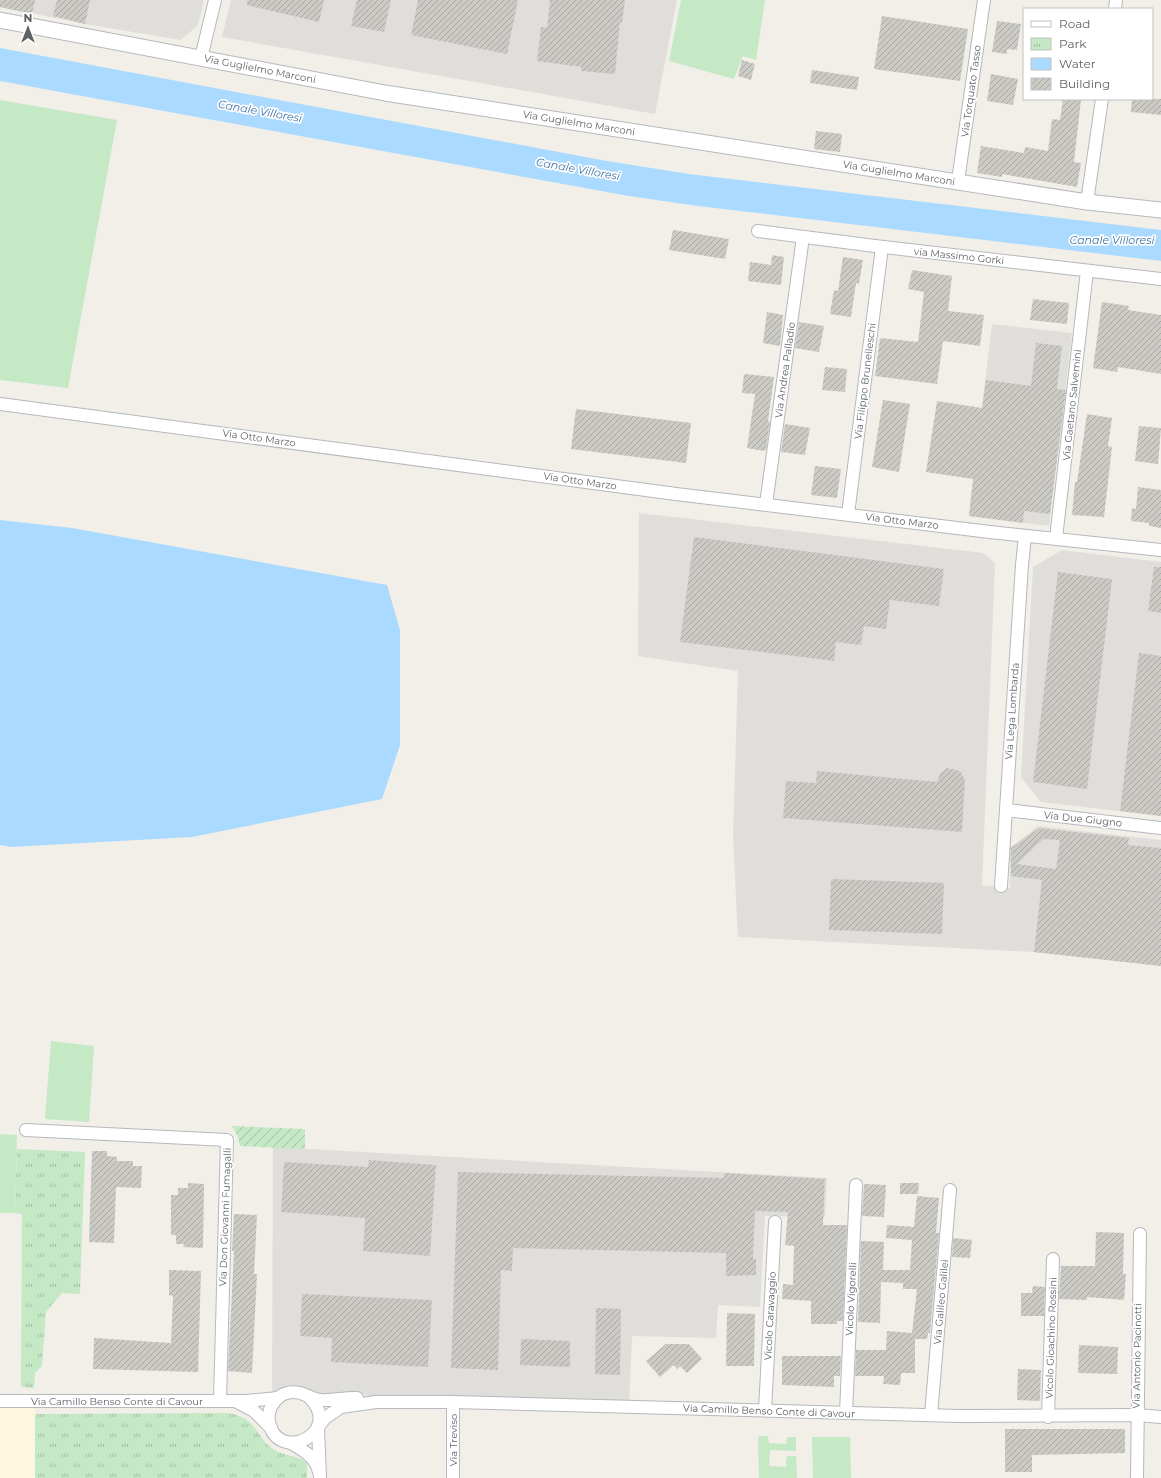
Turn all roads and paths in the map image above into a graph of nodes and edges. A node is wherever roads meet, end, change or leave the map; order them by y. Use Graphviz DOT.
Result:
graph roads {
  1 [pos="216,0"];
  2 [pos="984,0"];
  3 [pos="0,20"];
  4 [pos="201,58"];
  5 [pos="1102,100"];
  6 [pos="958,181"];
  7 [pos="1087,202"];
  8 [pos="1161,210"];
  9 [pos="758,231"];
  10 [pos="803,237"];
  11 [pos="882,247"];
  12 [pos="1087,271"];
  13 [pos="1161,280"];
  14 [pos="0,404"];
  15 [pos="766,504"];
  16 [pos="848,514"];
  17 [pos="1025,536"];
  18 [pos="1056,538"];
  19 [pos="1161,550"];
  20 [pos="1006,810"];
  21 [pos="1161,828"];
  22 [pos="1001,886"];
  23 [pos="26,1130"];
  24 [pos="856,1184"];
  25 [pos="950,1190"];
  26 [pos="775,1222"];
  27 [pos="1140,1234"];
  28 [pos="1053,1259"];
  29 [pos="309,1397"];
  30 [pos="278,1398"];
  31 [pos="220,1400"];
  32 [pos="0,1401"];
  33 [pos="234,1401"];
  34 [pos="376,1402"];
  35 [pos="453,1402"];
  36 [pos="765,1410"];
  37 [pos="846,1413"];
  38 [pos="931,1415"];
  39 [pos="1136,1415"];
  40 [pos="1048,1417"];
  41 [pos="1161,1417"];
  42 [pos="318,1427"];
  43 [pos="271,1429"];
  44 [pos="291,1443"];
  45 [pos="320,1477"];
  46 [pos="453,1478"];
  47 [pos="1137,1478"];
  1 -- 4 [label="street"];
  2 -- 6 [label="street, Via Torquato Tasso"];
  3 -- 4 [label="street, Via Guglielmo Marconi"];
  4 -- 6 [label="street, Via Guglielmo Marconi"];
  5 -- 7 [label="street"];
  6 -- 7 [label="street, Via Guglielmo Marconi"];
  7 -- 8 [label="street, Via Guglielmo Marconi"];
  9 -- 10 [label="street, via Massimo Gorki"];
  10 -- 11 [label="street, via Massimo Gorki"];
  10 -- 15 [label="street, Via Andrea Palladio"];
  11 -- 12 [label="street, via Massimo Gorki"];
  11 -- 16 [label="street, Via Filippo Brunelleschi"];
  12 -- 13 [label="street, via Massimo Gorki"];
  12 -- 18 [label="street, Via Gaetano Salvemini"];
  14 -- 15 [label="street, Via Otto Marzo"];
  15 -- 16 [label="street, Via Otto Marzo"];
  16 -- 17 [label="street, Via Otto Marzo"];
  17 -- 18 [label="street, Via Otto Marzo"];
  17 -- 20 [label="street, Via Lega Lombarda"];
  18 -- 19 [label="street, Via Otto Marzo"];
  20 -- 21 [label="street, Via Due Giugno"];
  20 -- 22 [label="street, Via Lega Lombarda"];
  23 -- 31 [label="street, Via Don Giovanni Fumagalli"];
  24 -- 37 [label="street, Vicolo Vigorelli"];
  25 -- 38 [label="street, Via Galileo Galilei"];
  26 -- 36 [label="street, Vicolo Caravaggio"];
  27 -- 39 [label="street, Via Antonio Pacinotti"];
  28 -- 40 [label="street, Vicolo Gioachino Rossini"];
  29 -- 30 [label="street"];
  29 -- 34 [label="street, Via Camillo Benso Conte di Cavour"];
  29 -- 42 [label="street"];
  30 -- 33 [label="street, Via Camillo Benso Conte di Cavour"];
  30 -- 43 [label="street"];
  31 -- 32 [label="street, Via Camillo Benso Conte di Cavour"];
  31 -- 33 [label="street, Via Camillo Benso Conte di Cavour"];
  33 -- 43 [label="street, Via Camillo Benso Conte di Cavour"];
  34 -- 35 [label="street, Via Camillo Benso Conte di Cavour"];
  34 -- 42 [label="street, Via Camillo Benso Conte di Cavour"];
  35 -- 36 [label="street, Via Camillo Benso Conte di Cavour"];
  35 -- 46 [label="street, Via Treviso"];
  36 -- 37 [label="street, Via Camillo Benso Conte di Cavour"];
  37 -- 38 [label="street, Via Camillo Benso Conte di Cavour"];
  38 -- 40 [label="street, Via Camillo Benso Conte di Cavour"];
  39 -- 40 [label="street, Via Camillo Benso Conte di Cavour"];
  39 -- 41 [label="street, Via Camillo Benso Conte di Cavour"];
  39 -- 47 [label="street, Via Antonio Pacinotti"];
  42 -- 44 [label="street"];
  42 -- 45 [label="street"];
  43 -- 44 [label="street"];
  44 -- 45 [label="street"];
}
